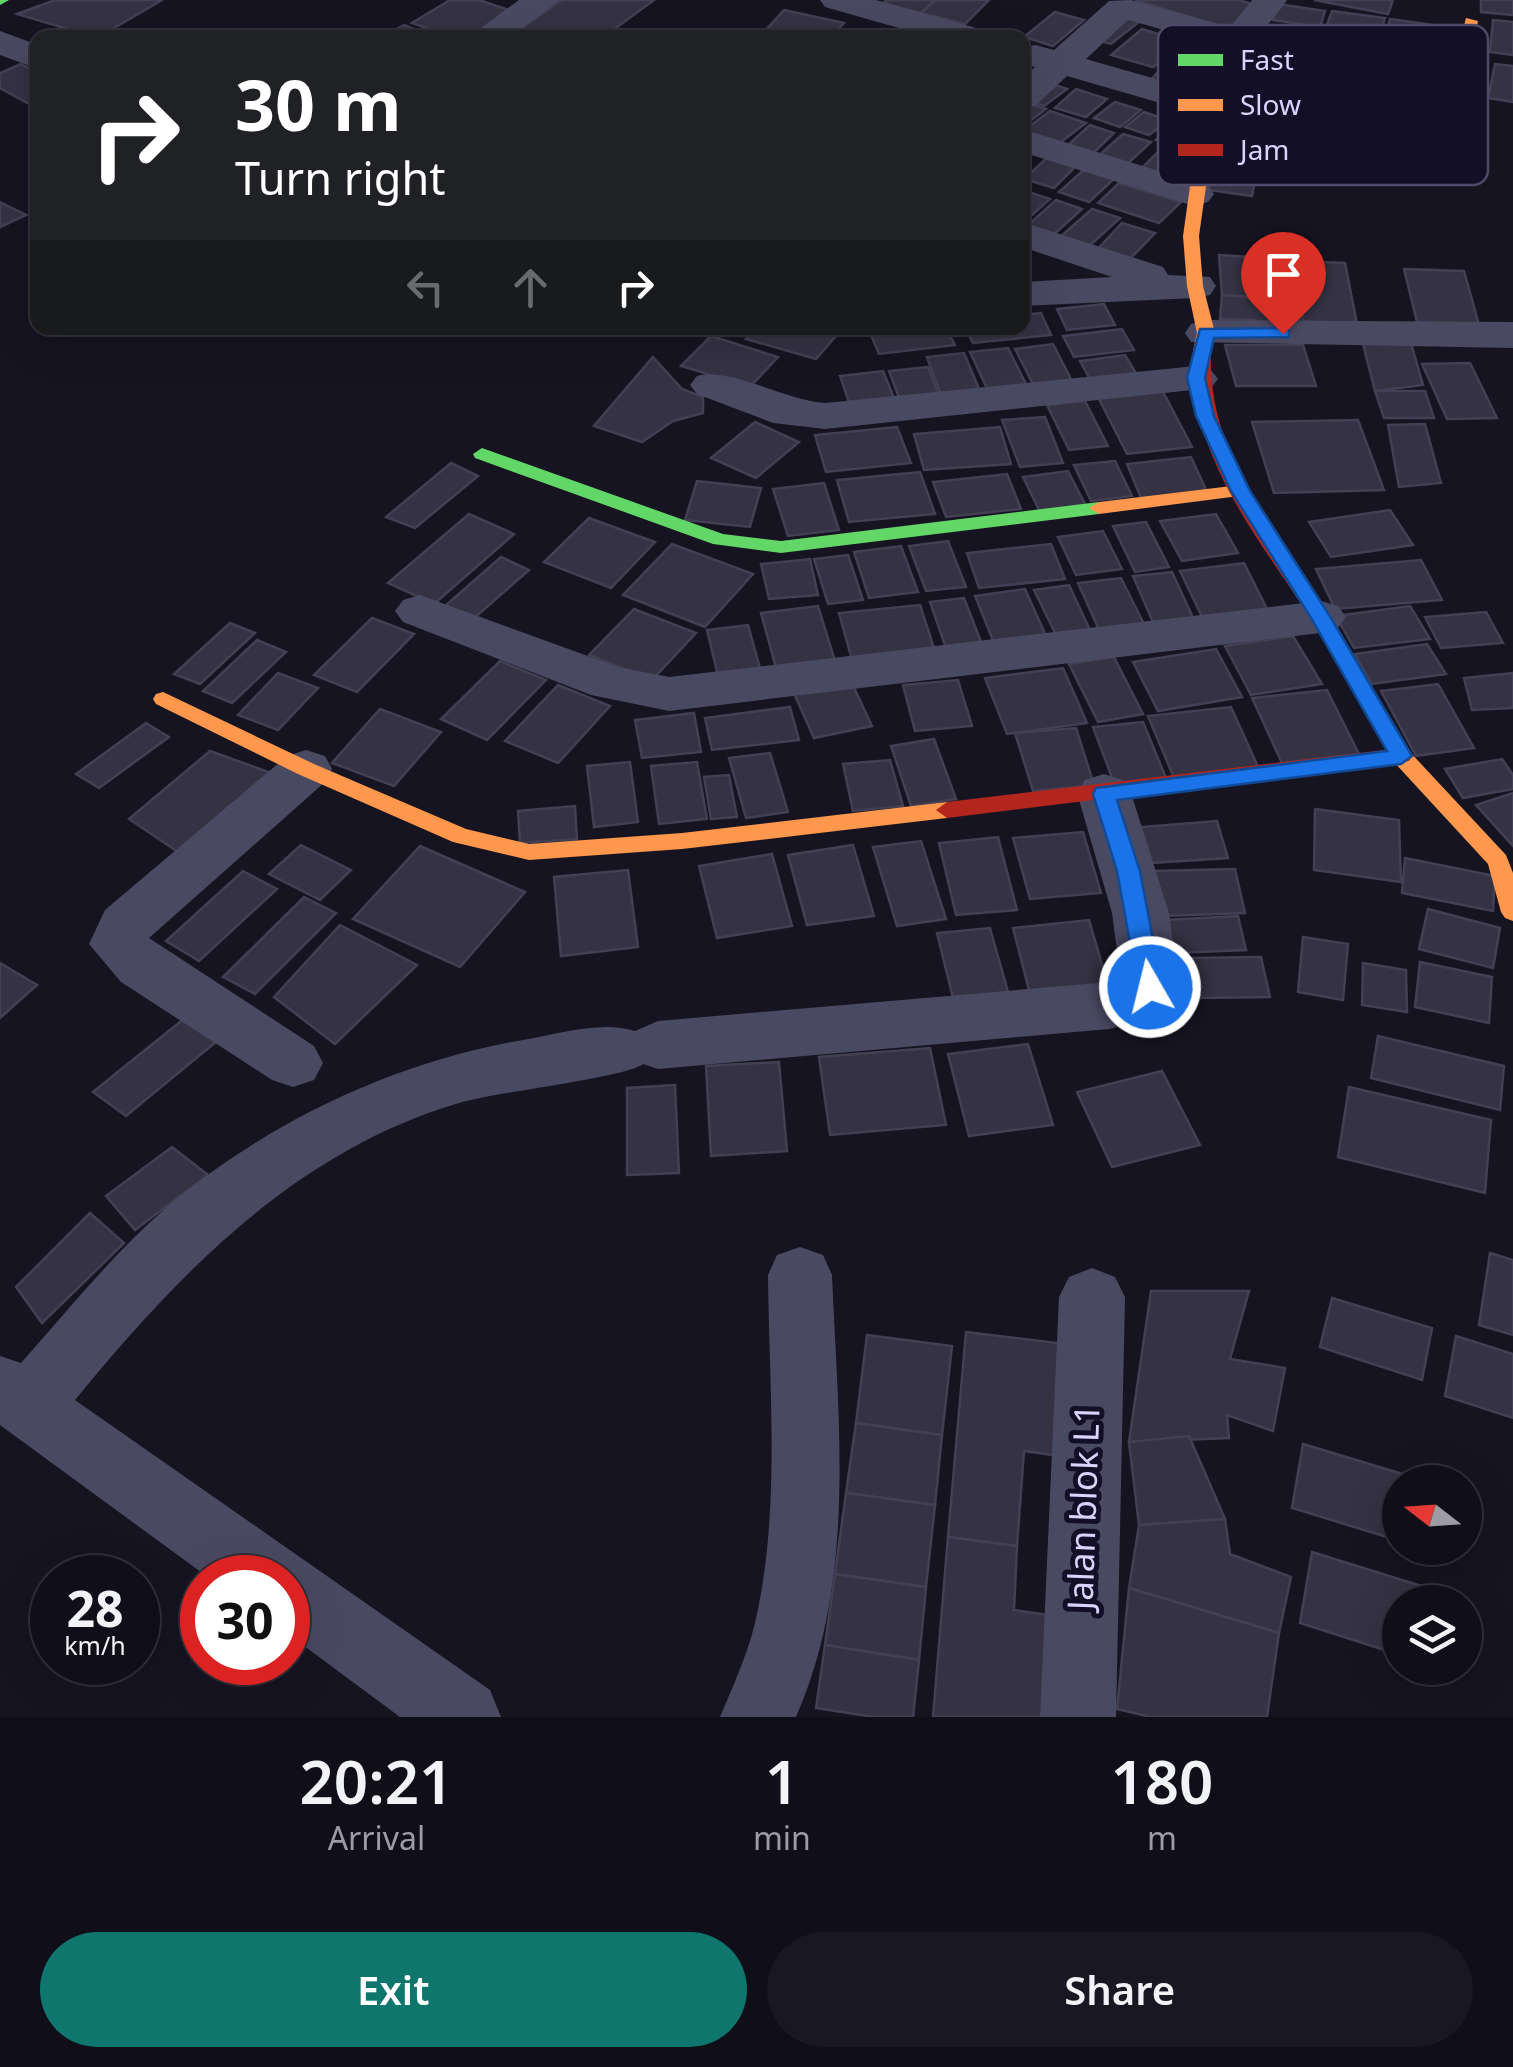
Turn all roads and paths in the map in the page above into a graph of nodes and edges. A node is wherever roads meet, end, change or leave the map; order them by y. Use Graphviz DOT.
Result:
graph roads {
  1 [pos="544,0"];
  2 [pos="837,0"];
  3 [pos="1270,0"];
  4 [pos="1112,3"];
  5 [pos="1471,22"];
  6 [pos="1204,25"];
  7 [pos="1245,25"];
  8 [pos="1471,25"];
  9 [pos="977,28"];
  10 [pos="497,30"];
  11 [pos="0,42"];
  12 [pos="1030,54"];
  13 [pos="30,55"];
  14 [pos="1061,64"];
  15 [pos="1030,91"];
  16 [pos="1158,92"];
  17 [pos="1030,143"];
  18 [pos="1158,183"];
  19 [pos="1165,185"];
  20 [pos="1196,185"];
  21 [pos="1194,194"];
  22 [pos="1030,237"];
  23 [pos="1187,286"];
  24 [pos="1030,294"];
  25 [pos="1206,333"];
  26 [pos="1513,335"];
  27 [pos="1196,378"];
  28 [pos="712,385"];
  29 [pos="482,454"];
  30 [pos="1240,491"];
  31 [pos="420,610"];
  32 [pos="1321,618"];
  33 [pos="163,699"];
  34 [pos="1401,756"];
  35 [pos="306,769"];
  36 [pos="1104,794"];
  37 [pos="1508,878"];
  38 [pos="293,1063"];
  39 [pos="800,1274"];
  40 [pos="1092,1296"];
  41 [pos="14,1396"];
  42 [pos="237,1555"];
  43 [pos="310,1607"];
  44 [pos="463,1717"];
  45 [pos="758,1717"];
  46 [pos="1078,1717"];
  1 -- 10 [label="street"];
  2 -- 9 [label="street"];
  3 -- 7 [label="street"];
  4 -- 6 [label="street"];
  4 -- 14 [label="street"];
  5 -- 8 [label="street"];
  11 -- 13 [label="street"];
  12 -- 14 [label="street"];
  14 -- 15 [label="street"];
  14 -- 16 [label="street"];
  17 -- 18 [label="street"];
  19 -- 21 [label="street"];
  20 -- 21 [label="street"];
  21 -- 23 [label="street"];
  22 -- 23 [label="street"];
  23 -- 24 [label="street"];
  23 -- 25 [label="street"];
  25 -- 26 [label="street"];
  25 -- 27 [label="street"];
  27 -- 28 [label="street"];
  27 -- 30 [label="street"];
  29 -- 30 [label="street"];
  30 -- 32 [label="street"];
  31 -- 32 [label="street"];
  32 -- 34 [label="street"];
  33 -- 35 [label="street"];
  34 -- 36 [label="street"];
  34 -- 37 [label="street"];
  35 -- 36 [label="street"];
  35 -- 38 [label="street"];
  36 -- 41 [label="street"];
  39 -- 45 [label="street"];
  40 -- 46 [label="street, Jalan blok L1"];
  41 -- 42 [label="street"];
  43 -- 44 [label="street"];
}
